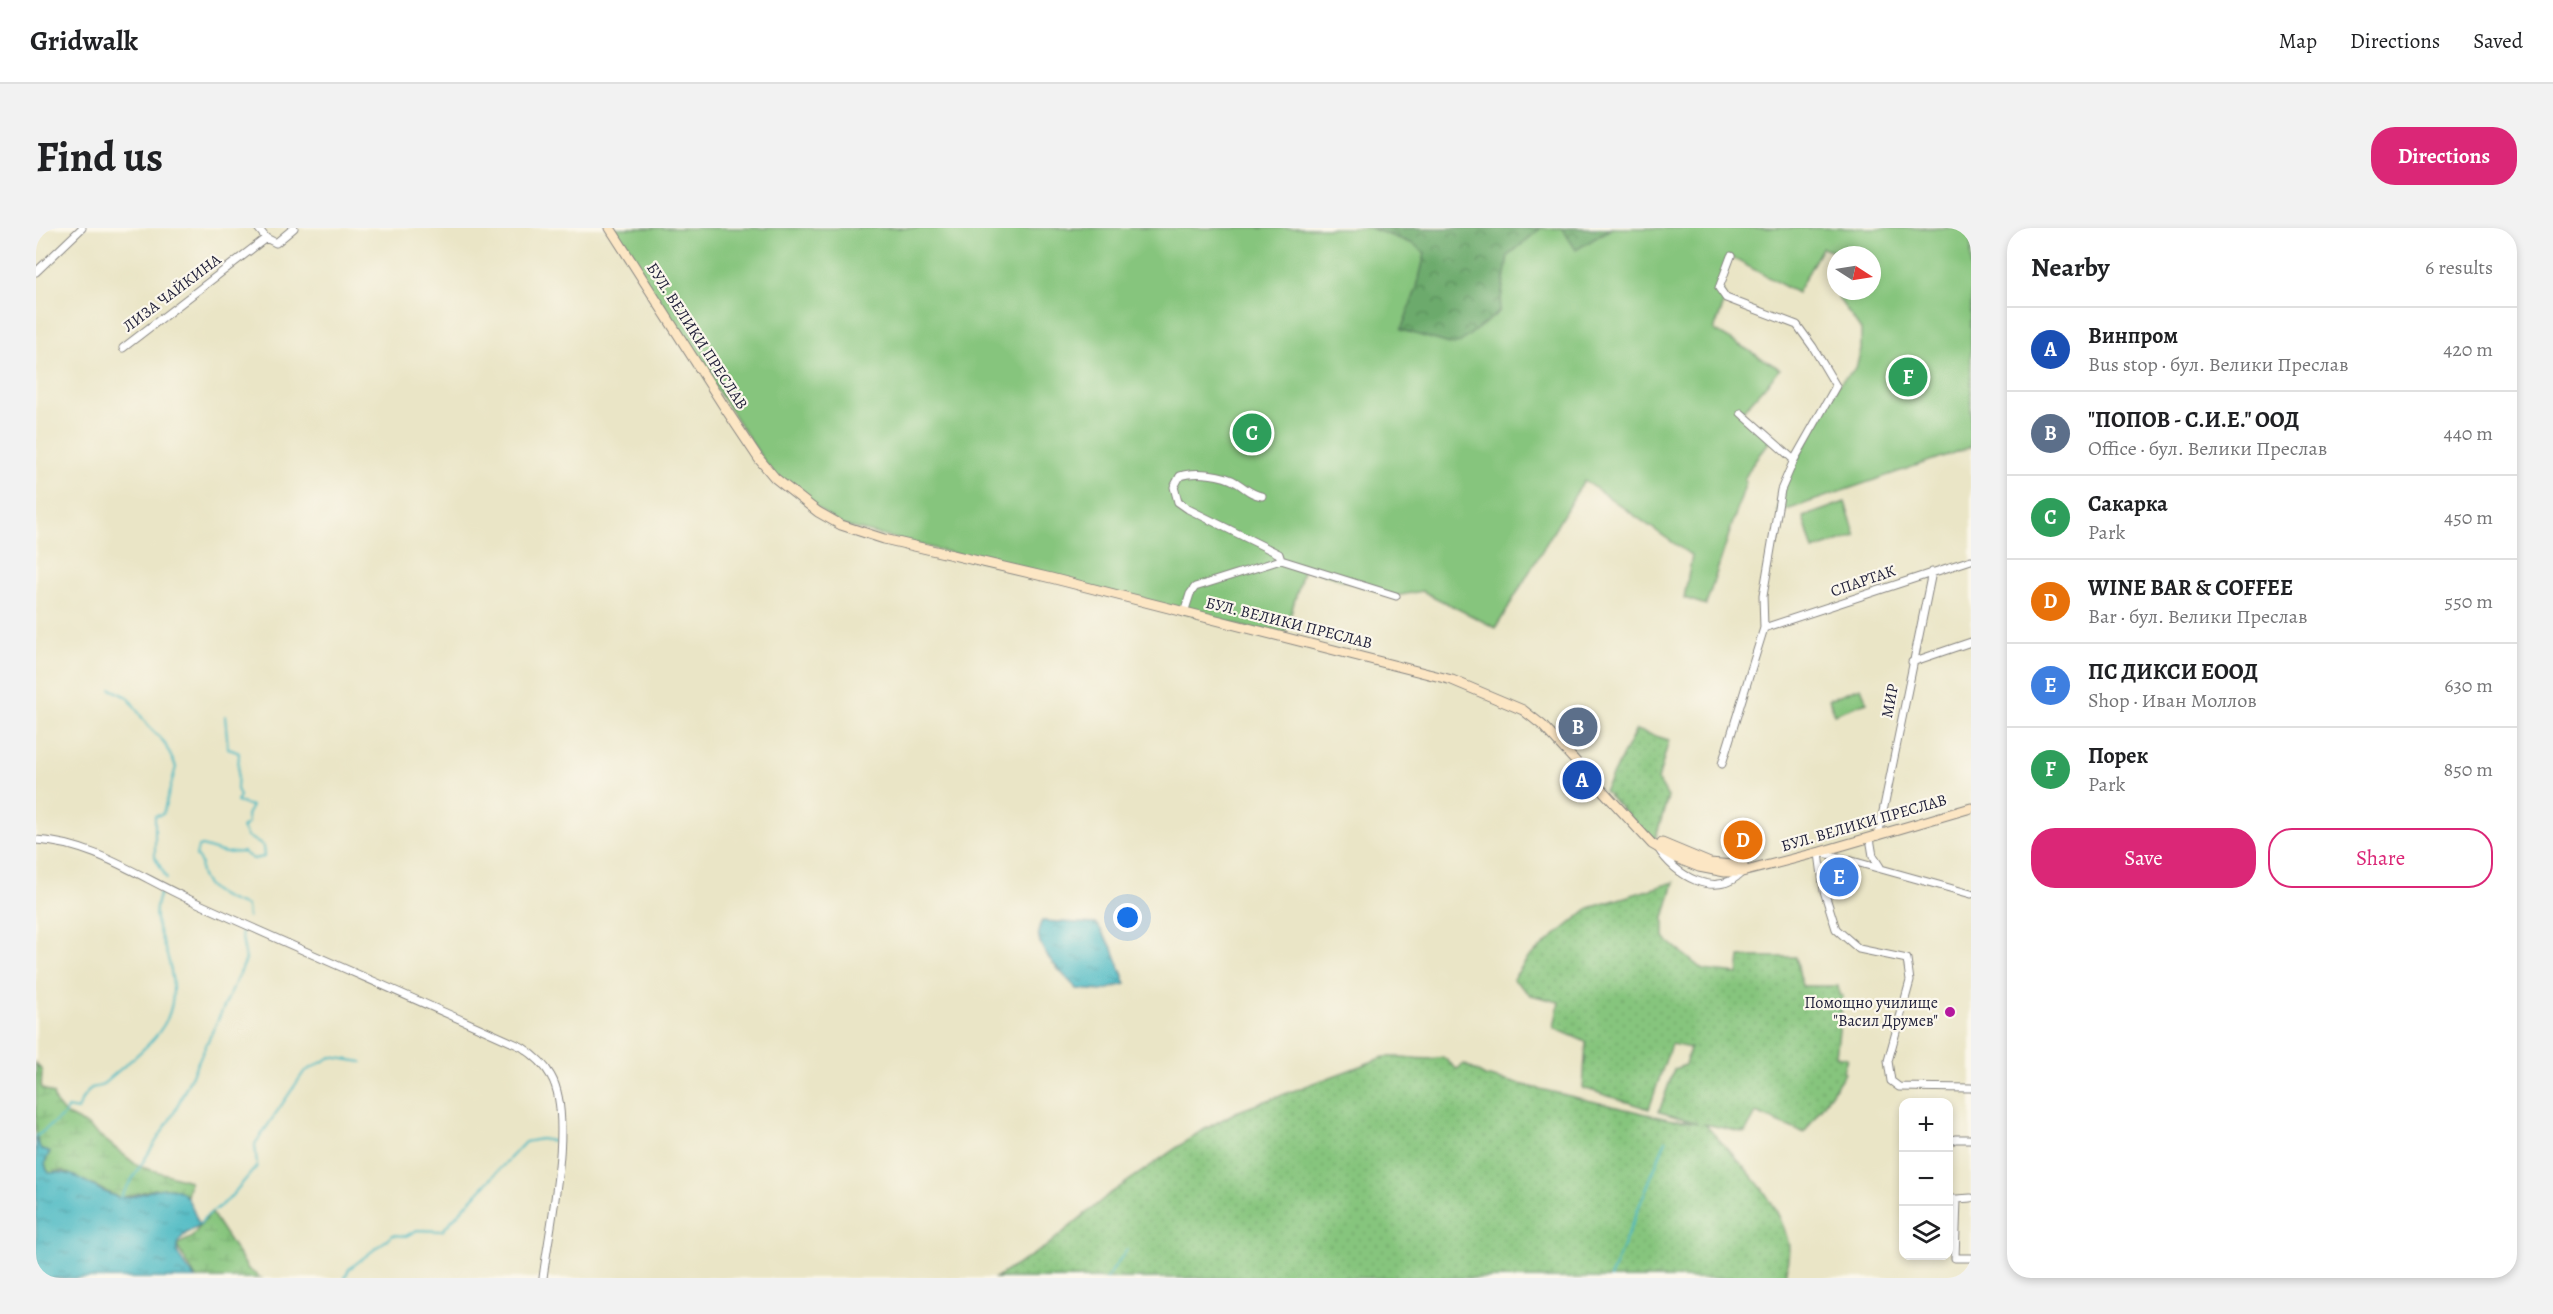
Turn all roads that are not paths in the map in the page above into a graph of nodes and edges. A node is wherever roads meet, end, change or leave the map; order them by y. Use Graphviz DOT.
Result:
graph roads {
  1 [pos="82,228"];
  2 [pos="258,228"];
  3 [pos="294,228"];
  4 [pos="610,228"];
  5 [pos="266,238"];
  6 [pos="1731,256"];
  7 [pos="36,272"];
  8 [pos="123,348"];
  9 [pos="1741,413"];
  10 [pos="1794,460"];
  11 [pos="1262,496"];
  12 [pos="1971,560"];
  13 [pos="1281,561"];
  14 [pos="1932,572"];
  15 [pos="1396,596"];
  16 [pos="1184,613"];
  17 [pos="1764,628"];
  18 [pos="1971,642"];
  19 [pos="1912,662"];
  20 [pos="1722,764"];
  21 [pos="1971,808"];
  22 [pos="1638,826"];
  23 [pos="1874,837"];
  24 [pos="36,840"];
  25 [pos="1658,848"];
  26 [pos="1819,853"];
  27 [pos="1765,867"];
  28 [pos="1880,867"];
  29 [pos="1742,872"];
  30 [pos="1971,894"];
  31 [pos="1971,1088"];
  32 [pos="1971,1139"];
  33 [pos="1953,1140"];
  34 [pos="1971,1198"];
  35 [pos="1953,1199"];
  36 [pos="1957,1199"];
  37 [pos="1971,1258"];
  38 [pos="543,1278"];
  1 -- 7 [label="street"];
  2 -- 5 [label="street"];
  3 -- 5 [label="street, ЛИЗА ЧАЙКИНА"];
  4 -- 16 [label="main road, БУЛ. ВЕЛИКИ ПРЕСЛАВ"];
  5 -- 8 [label="street, ЛИЗА ЧАЙКИНА"];
  6 -- 10 [label="street"];
  9 -- 10 [label="street"];
  10 -- 17 [label="street"];
  11 -- 13 [label="street"];
  12 -- 14 [label="street, СПАРТАК"];
  13 -- 15 [label="street"];
  13 -- 16 [label="street"];
  14 -- 17 [label="street, СПАРТАК"];
  14 -- 19 [label="street, МИР"];
  16 -- 22 [label="main road, БУЛ. ВЕЛИКИ ПРЕСЛАВ"];
  17 -- 20 [label="street"];
  18 -- 19 [label="street"];
  19 -- 23 [label="street, МИР"];
  21 -- 23 [label="main road, БУЛ. ВЕЛИКИ ПРЕСЛАВ"];
  22 -- 25 [label="main road, БУЛ. ВЕЛИКИ ПРЕСЛАВ"];
  22 -- 27 [label="main road, БУЛ. ВЕЛИКИ ПРЕСЛАВ"];
  23 -- 26 [label="main road, БУЛ. ВЕЛИКИ ПРЕСЛАВ"];
  23 -- 28 [label="street"];
  24 -- 38 [label="street"];
  25 -- 29 [label="main road, БУЛ. ВЕЛИКИ ПРЕСЛАВ"];
  25 -- 29 [label="street"];
  26 -- 27 [label="main road, БУЛ. ВЕЛИКИ ПРЕСЛАВ"];
  26 -- 28 [label="street"];
  26 -- 31 [label="street"];
  27 -- 29 [label="main road, БУЛ. ВЕЛИКИ ПРЕСЛАВ"];
  28 -- 30 [label="street"];
  32 -- 33 [label="street"];
  34 -- 36 [label="street"];
  35 -- 36 [label="street"];
  36 -- 37 [label="street"];
}
